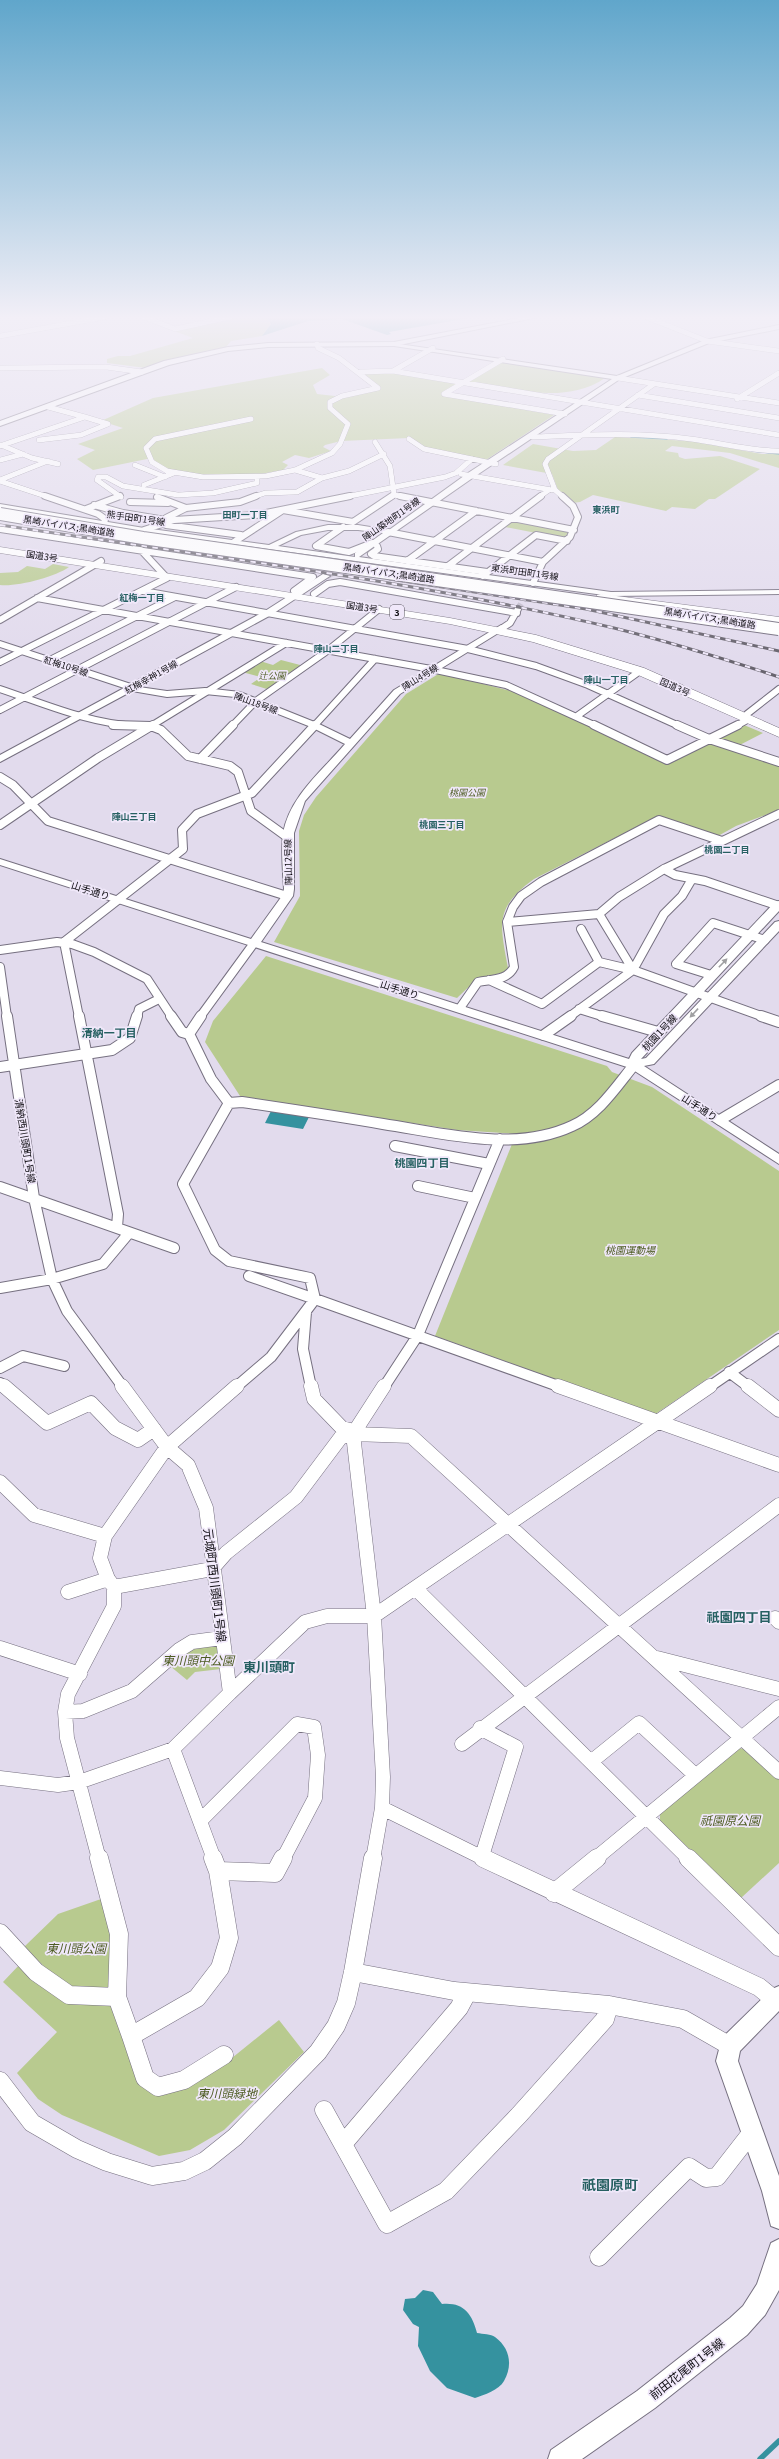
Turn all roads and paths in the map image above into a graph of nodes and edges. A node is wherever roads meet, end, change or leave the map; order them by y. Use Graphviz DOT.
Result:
graph roads {
  1 [pos="43,432"];
  2 [pos="89,432"];
  3 [pos="194,432"];
  4 [pos="345,432"];
  5 [pos="540,432"];
  6 [pos="587,432"];
  7 [pos="764,432"];
  8 [pos="779,434"];
  9 [pos="581,436"];
  10 [pos="532,437"];
  11 [pos="409,439"];
  12 [pos="32,442"];
  13 [pos="375,442"];
  14 [pos="11,443"];
  15 [pos="1,446"];
  16 [pos="24,446"];
  17 [pos="779,451"];
  18 [pos="23,454"];
  19 [pos="384,454"];
  20 [pos="472,459"];
  21 [pos="0,460"];
  22 [pos="48,461"];
  23 [pos="493,463"];
  24 [pos="58,464"];
  25 [pos="135,465"];
  26 [pos="295,470"];
  27 [pos="175,473"];
  28 [pos="456,473"];
  29 [pos="474,476"];
  30 [pos="165,477"];
  31 [pos="257,477"];
  32 [pos="322,478"];
  33 [pos="0,480"];
  34 [pos="144,485"];
  35 [pos="394,487"];
  36 [pos="552,490"];
  37 [pos="151,491"];
  38 [pos="394,495"];
  39 [pos="115,499"];
  40 [pos="130,502"];
  41 [pos="122,503"];
  42 [pos="170,503"];
  43 [pos="435,503"];
  44 [pos="94,505"];
  45 [pos="0,506"];
  46 [pos="186,508"];
  47 [pos="86,509"];
  48 [pos="283,510"];
  49 [pos="0,511"];
  50 [pos="476,511"];
  51 [pos="0,514"];
  52 [pos="512,518"];
  53 [pos="167,521"];
  54 [pos="103,523"];
  55 [pos="159,524"];
  56 [pos="343,527"];
  57 [pos="0,529"];
  58 [pos="144,530"];
  59 [pos="574,530"];
  60 [pos="391,533"];
  61 [pos="241,536"];
  62 [pos="434,541"];
  63 [pos="567,541"];
  64 [pos="234,542"];
  65 [pos="375,544"];
  66 [pos="0,546"];
  67 [pos="271,547"];
  68 [pos="471,549"];
  69 [pos="0,550"];
  70 [pos="144,551"];
  71 [pos="507,556"];
  72 [pos="407,561"];
  73 [pos="543,562"];
  74 [pos="99,563"];
  75 [pos="448,566"];
  76 [pos="164,573"];
  77 [pos="484,574"];
  78 [pos="326,576"];
  79 [pos="533,583"];
  80 [pos="236,586"];
  81 [pos="143,591"];
  82 [pos="779,592"];
  83 [pos="297,593"];
  84 [pos="314,594"];
  85 [pos="175,597"];
  86 [pos="589,597"];
  87 [pos="37,598"];
  88 [pos="207,602"];
  89 [pos="627,606"];
  90 [pos="379,609"];
  91 [pos="105,610"];
  92 [pos="268,613"];
  93 [pos="136,616"];
  94 [pos="0,620"];
  95 [pos="779,621"];
  96 [pos="170,622"];
  97 [pos="779,625"];
  98 [pos="356,629"];
  99 [pos="502,629"];
  100 [pos="779,629"];
  101 [pos="231,633"];
  102 [pos="779,633"];
  103 [pos="286,643"];
  104 [pos="0,644"];
  105 [pos="468,649"];
  106 [pos="328,650"];
  107 [pos="22,651"];
  108 [pos="375,659"];
  109 [pos="50,660"];
  110 [pos="0,662"];
  111 [pos="431,669"];
  112 [pos="78,670"];
  113 [pos="640,671"];
  114 [pos="132,687"];
  115 [pos="779,688"];
  116 [pos="0,689"];
  117 [pos="204,691"];
  118 [pos="607,694"];
  119 [pos="24,697"];
  120 [pos="256,701"];
  121 [pos="0,710"];
  122 [pos="80,716"];
  123 [pos="577,716"];
  124 [pos="747,716"];
  125 [pos="314,725"];
  126 [pos="151,726"];
  127 [pos="779,728"];
  128 [pos="779,733"];
  129 [pos="709,739"];
  130 [pos="350,743"];
  131 [pos="0,759"];
  132 [pos="200,759"];
  133 [pos="779,762"];
  134 [pos="0,777"];
  135 [pos="245,797"];
  136 [pos="29,806"];
  137 [pos="779,814"];
  138 [pos="0,825"];
  139 [pos="288,837"];
  140 [pos="722,841"];
  141 [pos="169,860"];
  142 [pos="0,862"];
  143 [pos="664,869"];
  144 [pos="692,879"];
  145 [pos="287,896"];
  146 [pos="119,899"];
  147 [pos="778,905"];
  148 [pos="598,914"];
  149 [pos="507,922"];
  150 [pos="779,924"];
  151 [pos="581,929"];
  152 [pos="749,935"];
  153 [pos="765,940"];
  154 [pos="64,942"];
  155 [pos="254,943"];
  156 [pos="0,950"];
  157 [pos="599,962"];
  158 [pos="0,967"];
  159 [pos="633,970"];
  160 [pos="711,975"];
  161 [pos="486,979"];
  162 [pos="696,992"];
  163 [pos="709,997"];
  164 [pos="159,999"];
  165 [pos="460,1008"];
  166 [pos="579,1009"];
  167 [pos="779,1022"];
  168 [pos="658,1032"];
  169 [pos="189,1034"];
  170 [pos="544,1035"];
  171 [pos="86,1055"];
  172 [pos="14,1065"];
  173 [pos="634,1066"];
  174 [pos="0,1067"];
  175 [pos="779,1085"];
  176 [pos="229,1103"];
  177 [pos="720,1120"];
  178 [pos="500,1139"];
  179 [pos="395,1146"];
  180 [pos="779,1160"];
  181 [pos="489,1164"];
  182 [pos="418,1186"];
  183 [pos="0,1187"];
  184 [pos="34,1198"];
  185 [pos="475,1198"];
  186 [pos="117,1227"];
  187 [pos="129,1233"];
  188 [pos="174,1248"];
  189 [pos="249,1276"];
  190 [pos="52,1279"];
  191 [pos="0,1288"];
  192 [pos="315,1299"];
  193 [pos="67,1310"];
  194 [pos="306,1312"];
  195 [pos="418,1335"];
  196 [pos="779,1339"];
  197 [pos="64,1366"];
  198 [pos="0,1368"];
  199 [pos="730,1372"];
  200 [pos="0,1382"];
  201 [pos="779,1410"];
  202 [pos="658,1421"];
  203 [pos="154,1429"];
  204 [pos="354,1433"];
  205 [pos="168,1447"];
  206 [pos="779,1465"];
  207 [pos="0,1482"];
  208 [pos="779,1505"];
  209 [pos="507,1526"];
  210 [pos="105,1536"];
  211 [pos="212,1569"];
  212 [pos="111,1583"];
  213 [pos="415,1588"];
  214 [pos="68,1592"];
  215 [pos="374,1616"];
  216 [pos="619,1627"];
  217 [pos="222,1638"];
  218 [pos="0,1648"];
  219 [pos="656,1658"];
  220 [pos="80,1674"];
  221 [pos="779,1689"];
  222 [pos="230,1693"];
  223 [pos="524,1696"];
  224 [pos="779,1707"];
  225 [pos="65,1712"];
  226 [pos="480,1728"];
  227 [pos="741,1738"];
  228 [pos="462,1744"];
  229 [pos="173,1749"];
  230 [pos="592,1762"];
  231 [pos="779,1772"];
  232 [pos="695,1775"];
  233 [pos="0,1778"];
  234 [pos="79,1782"];
  235 [pos="382,1808"];
  236 [pos="645,1817"];
  237 [pos="200,1821"];
  238 [pos="482,1856"];
  239 [pos="218,1871"];
  240 [pos="554,1893"];
  241 [pos="0,1933"];
  242 [pos="779,1947"];
  243 [pos="353,1972"];
  244 [pos="467,1993"];
  245 [pos="117,1997"];
  246 [pos="777,1998"];
  247 [pos="609,2005"];
  248 [pos="131,2036"];
  249 [pos="730,2046"];
  250 [pos="224,2055"];
  251 [pos="0,2081"];
  252 [pos="324,2110"];
  253 [pos="752,2132"];
  254 [pos="343,2144"];
  255 [pos="779,2218"];
  256 [pos="779,2251"];
  257 [pos="599,2257"];
  258 [pos="560,2459"];
  1 -- 14 [label="street"];
  2 -- 12 [label="street"];
  3 -- 27 [label="street"];
  4 -- 26 [label="street"];
  5 -- 10 [label="street, 陣山築地町1号線"];
  6 -- 9 [label="street"];
  7 -- 8 [label="street"];
  9 -- 10 [label="street"];
  9 -- 17 [label="street"];
  9 -- 36 [label="street"];
  10 -- 23 [label="street, 陣山築地町1号線"];
  11 -- 20 [label="street"];
  13 -- 19 [label="street"];
  14 -- 15 [label="street"];
  14 -- 16 [label="street"];
  15 -- 18 [label="street"];
  18 -- 21 [label="street"];
  18 -- 22 [label="street"];
  19 -- 32 [label="street"];
  19 -- 35 [label="street"];
  20 -- 23 [label="street"];
  20 -- 28 [label="street"];
  22 -- 24 [label="street"];
  22 -- 33 [label="street"];
  23 -- 29 [label="street, 陣山築地町1号線"];
  25 -- 30 [label="street"];
  26 -- 31 [label="street"];
  26 -- 32 [label="street"];
  27 -- 30 [label="street"];
  27 -- 31 [label="street"];
  28 -- 29 [label="street"];
  28 -- 35 [label="street"];
  29 -- 36 [label="street"];
  29 -- 43 [label="street, 陣山築地町1号線"];
  30 -- 34 [label="street"];
  31 -- 37 [label="street"];
  32 -- 46 [label="street"];
  33 -- 47 [label="street"];
  35 -- 38 [label="street"];
  35 -- 48 [label="street"];
  36 -- 52 [label="street"];
  36 -- 59 [label="street"];
  37 -- 39 [label="street"];
  37 -- 42 [label="street"];
  38 -- 43 [label="street"];
  38 -- 48 [label="street"];
  39 -- 41 [label="street"];
  39 -- 44 [label="street"];
  40 -- 42 [label="street"];
  42 -- 46 [label="street"];
  43 -- 50 [label="street"];
  43 -- 60 [label="street, 陣山築地町1号線"];
  44 -- 47 [label="street"];
  44 -- 53 [label="street"];
  45 -- 54 [label="street, 熊手田町1号線"];
  46 -- 53 [label="street"];
  47 -- 54 [label="street"];
  48 -- 53 [label="street"];
  48 -- 61 [label="street"];
  49 -- 86 [label="highway, 黒崎バイパス;黒崎道路, bridge"];
  50 -- 52 [label="street"];
  50 -- 62 [label="street"];
  51 -- 89 [label="highway, 黒崎バイパス;黒崎道路, bridge"];
  52 -- 59 [label="street"];
  52 -- 68 [label="street"];
  53 -- 55 [label="street"];
  54 -- 58 [label="street, 熊手田町1号線"];
  54 -- 70 [label="street"];
  55 -- 58 [label="street"];
  55 -- 61 [label="street"];
  56 -- 60 [label="street"];
  56 -- 65 [label="street"];
  56 -- 67 [label="street"];
  57 -- 70 [label="street"];
  58 -- 64 [label="street, 熊手田町1号線"];
  59 -- 63 [label="street"];
  60 -- 62 [label="street"];
  60 -- 65 [label="street, 陣山築地町1号線"];
  61 -- 64 [label="street"];
  62 -- 68 [label="street"];
  62 -- 72 [label="street"];
  63 -- 71 [label="street"];
  63 -- 73 [label="street"];
  64 -- 67 [label="street, 熊手田町1号線"];
  65 -- 72 [label="street"];
  66 -- 74 [label="highway, 国道3号 / 3"];
  67 -- 77 [label="street, 東浜町田町1号線"];
  68 -- 71 [label="street"];
  68 -- 75 [label="street"];
  69 -- 74 [label="highway, 国道3号 / 3"];
  70 -- 76 [label="street"];
  70 -- 83 [label="street"];
  71 -- 73 [label="street"];
  71 -- 77 [label="street"];
  72 -- 75 [label="street"];
  73 -- 79 [label="street"];
  74 -- 76 [label="highway, 国道3号 / 3"];
  74 -- 87 [label="street"];
  75 -- 77 [label="street"];
  76 -- 80 [label="highway, 国道3号 / 3"];
  76 -- 81 [label="street"];
  76 -- 83 [label="highway, 国道3号 / 3"];
  77 -- 79 [label="street, 東浜町田町1号線"];
  78 -- 83 [label="street"];
  79 -- 82 [label="street, 東浜町田町1号線"];
  80 -- 83 [label="highway, 国道3号 / 3"];
  80 -- 88 [label="street"];
  81 -- 85 [label="street"];
  81 -- 91 [label="street"];
  83 -- 84 [label="highway, 国道3号 / 3"];
  83 -- 90 [label="highway, 国道3号 / 3"];
  83 -- 92 [label="street, 紅梅幸神1号線"];
  84 -- 99 [label="highway, 国道3号 / 3"];
  84 -- 99 [label="street"];
  85 -- 88 [label="street"];
  85 -- 93 [label="street"];
  86 -- 95 [label="highway"];
  86 -- 97 [label="highway, 黒崎バイパス;黒崎道路"];
  87 -- 91 [label="street"];
  87 -- 94 [label="street"];
  88 -- 92 [label="street"];
  88 -- 96 [label="street"];
  89 -- 100 [label="highway, 黒崎バイパス;黒崎道路, bridge"];
  89 -- 102 [label="highway, bridge"];
  90 -- 98 [label="street"];
  90 -- 99 [label="highway, 国道3号 / 3"];
  91 -- 93 [label="street"];
  91 -- 107 [label="street"];
  92 -- 98 [label="street"];
  92 -- 101 [label="street, 紅梅幸神1号線"];
  93 -- 96 [label="street"];
  93 -- 109 [label="street"];
  96 -- 101 [label="street"];
  96 -- 112 [label="street"];
  98 -- 105 [label="street"];
  98 -- 106 [label="street"];
  99 -- 105 [label="street, 陣山4号線"];
  99 -- 113 [label="highway, 国道3号 / 3"];
  99 -- 124 [label="highway, 国道3号 / 3"];
  101 -- 103 [label="street"];
  101 -- 114 [label="street, 紅梅幸神1号線"];
  103 -- 106 [label="street"];
  103 -- 117 [label="street"];
  104 -- 107 [label="street, 紅梅10号線"];
  105 -- 111 [label="street, 陣山4号線"];
  105 -- 118 [label="street"];
  106 -- 108 [label="street"];
  106 -- 120 [label="street"];
  107 -- 109 [label="street, 紅梅10号線"];
  107 -- 110 [label="street"];
  108 -- 111 [label="street"];
  108 -- 125 [label="street"];
  109 -- 112 [label="street, 紅梅10号線"];
  111 -- 123 [label="street"];
  111 -- 130 [label="street, 陣山4号線"];
  112 -- 114 [label="street, 紅梅10号線"];
  112 -- 119 [label="street"];
  113 -- 118 [label="street"];
  113 -- 124 [label="highway, 国道3号 / 3"];
  114 -- 117 [label="street, 陣山18号線"];
  114 -- 122 [label="street, 紅梅幸神1号線"];
  115 -- 124 [label="street"];
  116 -- 119 [label="street"];
  117 -- 120 [label="street, 陣山18号線"];
  117 -- 126 [label="street"];
  118 -- 123 [label="street"];
  118 -- 129 [label="street"];
  119 -- 121 [label="street"];
  119 -- 122 [label="street"];
  120 -- 125 [label="street, 陣山18号線"];
  120 -- 132 [label="street"];
  122 -- 126 [label="street"];
  122 -- 131 [label="street, 紅梅幸神1号線"];
  123 -- 129 [label="street"];
  124 -- 127 [label="highway, 国道3号 / 3"];
  124 -- 128 [label="highway, 国道3号 / 3"];
  124 -- 129 [label="street"];
  125 -- 130 [label="street, 陣山18号線"];
  125 -- 135 [label="street"];
  126 -- 132 [label="street"];
  126 -- 136 [label="street"];
  129 -- 133 [label="street"];
  130 -- 139 [label="street, 陣山12号線"];
  132 -- 135 [label="street"];
  134 -- 136 [label="street"];
  135 -- 139 [label="street"];
  135 -- 141 [label="street"];
  136 -- 138 [label="street"];
  136 -- 141 [label="street"];
  137 -- 140 [label="street"];
  139 -- 145 [label="street, 陣山12号線"];
  140 -- 143 [label="street"];
  140 -- 149 [label="street"];
  141 -- 145 [label="street"];
  141 -- 146 [label="street"];
  142 -- 146 [label="street, 山手通り"];
  143 -- 144 [label="street"];
  143 -- 148 [label="street"];
  144 -- 147 [label="street"];
  144 -- 159 [label="street"];
  145 -- 155 [label="street, 陣山12号線"];
  146 -- 154 [label="street"];
  146 -- 155 [label="street, 山手通り"];
  147 -- 152 [label="street, 桃園1号線"];
  148 -- 149 [label="street"];
  148 -- 159 [label="street"];
  149 -- 161 [label="street"];
  150 -- 153 [label="street, 桃園1号線"];
  151 -- 157 [label="street"];
  152 -- 153 [label="street"];
  160 -- 152 [label="street, 桃園1号線, one-way"];
  152 -- 160 [label="street"];
  153 -- 163 [label="street, 桃園1号線"];
  154 -- 156 [label="street"];
  154 -- 164 [label="street"];
  154 -- 171 [label="street"];
  155 -- 165 [label="street, 山手通り"];
  155 -- 169 [label="street"];
  157 -- 159 [label="street"];
  157 -- 161 [label="street"];
  158 -- 172 [label="street, 清納西川頭町1号線"];
  159 -- 162 [label="street"];
  159 -- 166 [label="street"];
  160 -- 162 [label="street, 桃園1号線"];
  161 -- 165 [label="street"];
  162 -- 163 [label="street"];
  162 -- 168 [label="street, 桃園1号線"];
  163 -- 167 [label="street"];
  163 -- 173 [label="street, 桃園1号線, one-way"];
  164 -- 169 [label="street"];
  164 -- 171 [label="street"];
  165 -- 170 [label="street, 山手通り"];
  166 -- 168 [label="street"];
  166 -- 170 [label="street"];
  168 -- 173 [label="street, 桃園1号線"];
  169 -- 176 [label="street"];
  170 -- 173 [label="street, 山手通り"];
  171 -- 172 [label="street"];
  171 -- 186 [label="street"];
  172 -- 174 [label="street"];
  172 -- 184 [label="street, 清納西川頭町1号線"];
  173 -- 177 [label="street, 山手通り"];
  173 -- 178 [label="street"];
  175 -- 177 [label="street"];
  176 -- 178 [label="street"];
  176 -- 192 [label="street"];
  177 -- 180 [label="street, 山手通り"];
  178 -- 181 [label="street"];
  179 -- 181 [label="street"];
  181 -- 185 [label="street"];
  182 -- 185 [label="street"];
  183 -- 184 [label="street"];
  184 -- 186 [label="street"];
  184 -- 190 [label="street, 清納西川頭町1号線"];
  185 -- 195 [label="street"];
  186 -- 187 [label="street"];
  187 -- 188 [label="street"];
  187 -- 190 [label="street"];
  189 -- 192 [label="street"];
  190 -- 191 [label="street"];
  190 -- 193 [label="street, 清納西川頭町1号線"];
  192 -- 194 [label="street"];
  192 -- 195 [label="street"];
  193 -- 203 [label="street, 元城町西川頭町1号線"];
  194 -- 204 [label="street"];
  194 -- 205 [label="street"];
  195 -- 202 [label="street"];
  195 -- 204 [label="street"];
  196 -- 199 [label="street"];
  197 -- 198 [label="street"];
  199 -- 201 [label="street"];
  199 -- 202 [label="street"];
  200 -- 203 [label="street"];
  202 -- 206 [label="street"];
  202 -- 209 [label="street"];
  203 -- 205 [label="street, 元城町西川頭町1号線"];
  204 -- 209 [label="street"];
  204 -- 211 [label="street"];
  204 -- 215 [label="street"];
  205 -- 210 [label="street"];
  205 -- 211 [label="street, 元城町西川頭町1号線"];
  207 -- 210 [label="street"];
  208 -- 216 [label="street"];
  209 -- 213 [label="street"];
  209 -- 216 [label="street"];
  210 -- 212 [label="street"];
  211 -- 212 [label="street"];
  211 -- 217 [label="street, 元城町西川頭町1号線"];
  212 -- 214 [label="street"];
  212 -- 220 [label="street"];
  213 -- 215 [label="street"];
  213 -- 223 [label="street"];
  215 -- 222 [label="street"];
  215 -- 235 [label="street"];
  216 -- 219 [label="street"];
  216 -- 223 [label="street"];
  217 -- 222 [label="street, 元城町西川頭町1号線"];
  217 -- 225 [label="street"];
  218 -- 220 [label="street"];
  219 -- 221 [label="street"];
  219 -- 227 [label="street"];
  220 -- 225 [label="street"];
  222 -- 229 [label="street"];
  223 -- 226 [label="street"];
  223 -- 230 [label="street"];
  224 -- 227 [label="street"];
  225 -- 234 [label="street"];
  226 -- 228 [label="street"];
  226 -- 238 [label="street"];
  227 -- 231 [label="street"];
  227 -- 232 [label="street"];
  229 -- 234 [label="street"];
  229 -- 237 [label="street"];
  230 -- 232 [label="street"];
  230 -- 236 [label="street"];
  232 -- 236 [label="street"];
  233 -- 234 [label="street"];
  234 -- 245 [label="street"];
  235 -- 238 [label="street"];
  235 -- 243 [label="street"];
  236 -- 240 [label="street"];
  236 -- 242 [label="street"];
  237 -- 239 [label="street"];
  237 -- 239 [label="street"];
  238 -- 240 [label="street"];
  239 -- 248 [label="street"];
  240 -- 246 [label="street"];
  241 -- 245 [label="street"];
  243 -- 244 [label="street"];
  243 -- 251 [label="street"];
  244 -- 247 [label="street"];
  244 -- 254 [label="street"];
  245 -- 248 [label="street"];
  246 -- 249 [label="street"];
  247 -- 249 [label="street"];
  247 -- 254 [label="street"];
  248 -- 250 [label="street"];
  249 -- 253 [label="street"];
  252 -- 254 [label="street"];
  253 -- 255 [label="street"];
  253 -- 257 [label="street"];
  256 -- 258 [label="street, 前田花尾町1号線"];
}
